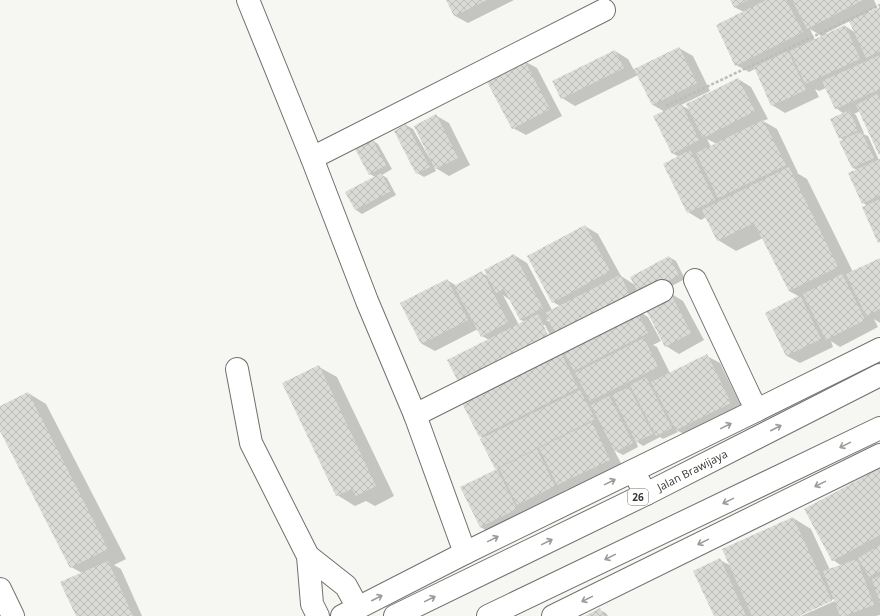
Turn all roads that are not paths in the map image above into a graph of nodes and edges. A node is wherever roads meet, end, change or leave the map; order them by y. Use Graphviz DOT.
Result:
graph roads {
  1 [pos="248,0"];
  2 [pos="604,10"];
  3 [pos="312,158"];
  4 [pos="696,280"];
  5 [pos="662,291"];
  6 [pos="880,349"];
  7 [pos="237,369"];
  8 [pos="880,375"];
  9 [pos="757,410"];
  10 [pos="415,414"];
  11 [pos="880,428"];
  12 [pos="880,455"];
  13 [pos="633,471"];
  14 [pos="646,494"];
  15 [pos="465,553"];
  16 [pos="308,556"];
  17 [pos="0,589"];
  18 [pos="350,612"];
  19 [pos="20,613"];
  20 [pos="318,616"];
  21 [pos="395,616"];
  22 [pos="488,616"];
  23 [pos="553,616"];
  1 -- 3 [label="main road"];
  2 -- 3 [label="main road"];
  3 -- 10 [label="main road"];
  4 -- 9 [label="main road"];
  5 -- 10 [label="main road"];
  6 -- 9 [label="main road"];
  7 -- 16 [label="main road"];
  14 -- 8 [label="main road, Jalan Brawijaya / 26, one-way"];
  13 -- 9 [label="main road, one-way"];
  10 -- 15 [label="main road"];
  11 -- 22 [label="main road, one-way"];
  12 -- 23 [label="main road, one-way"];
  13 -- 14 [label="main road"];
  15 -- 13 [label="main road, one-way"];
  21 -- 14 [label="main road, Jalan Brawijaya / 26, one-way"];
  18 -- 15 [label="main road, one-way"];
  16 -- 18 [label="main road"];
  16 -- 20 [label="main road"];
  17 -- 19 [label="main road"];
}
